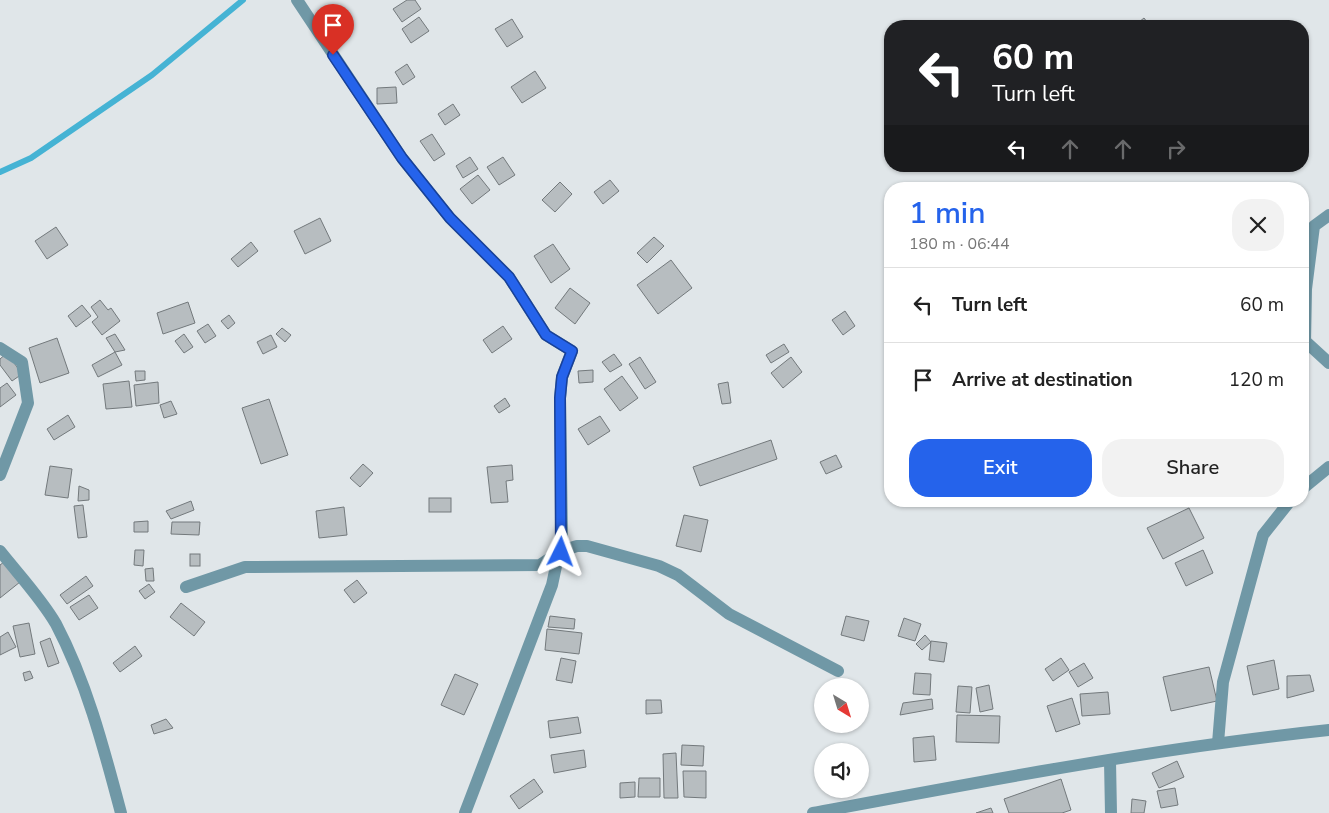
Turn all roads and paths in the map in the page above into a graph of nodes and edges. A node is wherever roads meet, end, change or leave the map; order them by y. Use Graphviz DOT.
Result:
graph roads {
  1 [pos="297,0"];
  2 [pos="1329,215"];
  3 [pos="1309,265"];
  4 [pos="1309,345"];
  5 [pos="0,348"];
  6 [pos="1329,363"];
  7 [pos="1329,467"];
  8 [pos="0,475"];
  9 [pos="1309,483"];
  10 [pos="1285,507"];
  11 [pos="0,551"];
  12 [pos="561,552"];
  13 [pos="186,587"];
  14 [pos="838,671"];
  15 [pos="1329,730"];
  16 [pos="1218,743"];
  17 [pos="1110,761"];
  18 [pos="121,813"];
  19 [pos="465,813"];
  20 [pos="813,813"];
  21 [pos="1111,813"];
  1 -- 12 [label="street"];
  2 -- 3 [label="street"];
  4 -- 6 [label="street"];
  5 -- 8 [label="street"];
  7 -- 9 [label="street"];
  10 -- 16 [label="street"];
  11 -- 18 [label="street"];
  12 -- 13 [label="street"];
  12 -- 14 [label="street"];
  12 -- 19 [label="street"];
  15 -- 16 [label="street"];
  16 -- 17 [label="street"];
  17 -- 20 [label="street"];
  17 -- 21 [label="street"];
}
